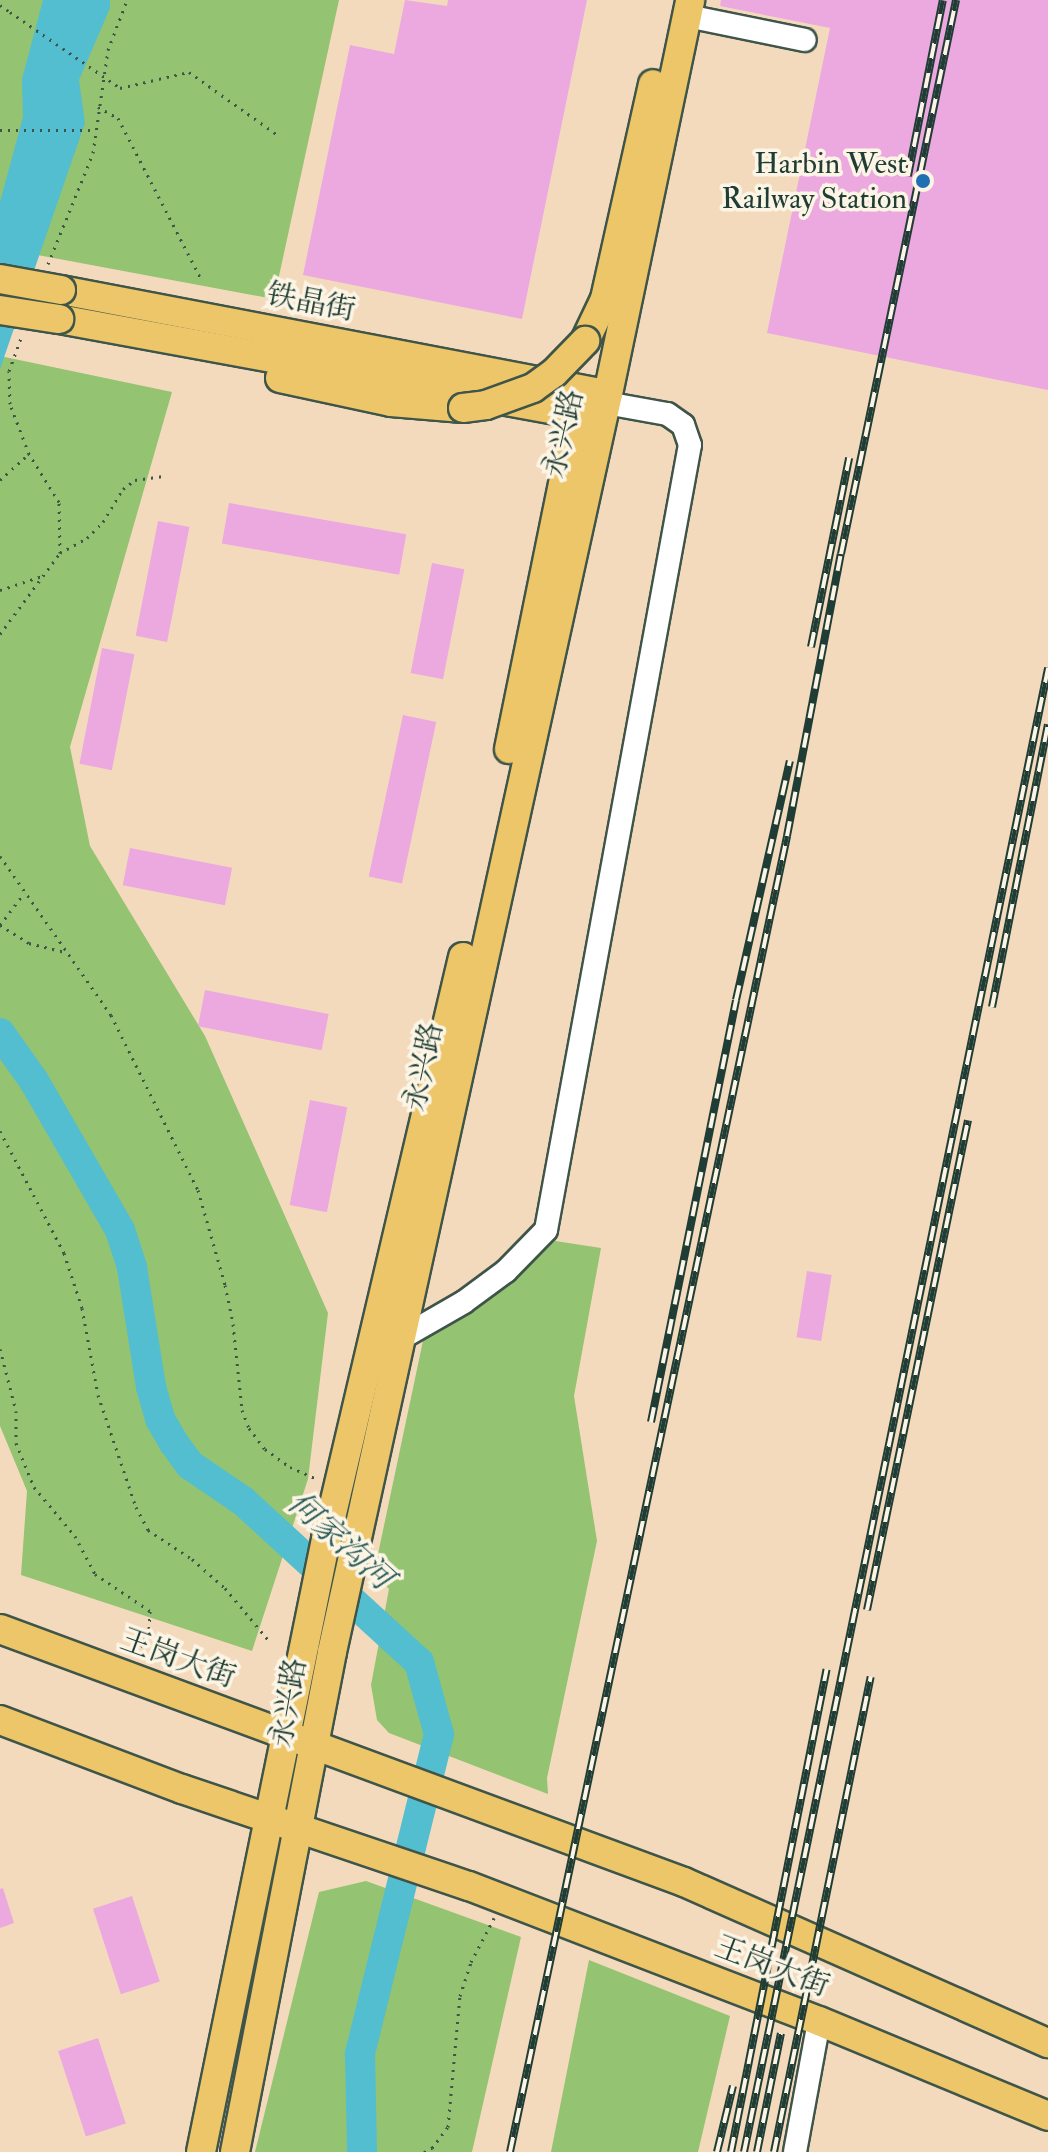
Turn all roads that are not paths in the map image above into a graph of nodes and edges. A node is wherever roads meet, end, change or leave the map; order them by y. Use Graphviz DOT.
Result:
graph roads {
  1 [pos="683,5"];
  2 [pos="805,40"];
  3 [pos="0,279"];
  4 [pos="0,310"];
  5 [pos="12,322"];
  6 [pos="595,404"];
  7 [pos="398,1340"];
  8 [pos="0,1629"];
  9 [pos="0,1720"];
  10 [pos="286,1735"];
  11 [pos="317,1745"];
  12 [pos="270,1818"];
  13 [pos="299,1827"];
  14 [pos="819,2021"];
  15 [pos="1048,2043"];
  16 [pos="1048,2116"];
  17 [pos="201,2152"];
  18 [pos="235,2152"];
  19 [pos="795,2152"];
  1 -- 2 [label="lane"];
  1 -- 5 [label="main road, bridge"];
  1 -- 6 [label="main road, 永兴路"];
  3 -- 6 [label="main road, 铁晶街, bridge"];
  4 -- 6 [label="main road, 铁晶街, bridge"];
  6 -- 7 [label="main road, 永兴路"];
  6 -- 7 [label="lane"];
  6 -- 10 [label="main road, 永兴路"];
  7 -- 11 [label="main road, 永兴路"];
  8 -- 10 [label="main road, 王岗大街"];
  9 -- 12 [label="main road"];
  10 -- 11 [label="main road, 王岗大街"];
  10 -- 12 [label="main road, 永兴路"];
  11 -- 13 [label="main road, 永兴路"];
  11 -- 15 [label="main road, 王岗大街"];
  12 -- 13 [label="main road"];
  12 -- 17 [label="main road, 永兴路"];
  13 -- 14 [label="main road, 王岗大街"];
  13 -- 18 [label="main road, 永兴路"];
  14 -- 16 [label="main road, 王岗大街"];
  14 -- 19 [label="lane"];
}
